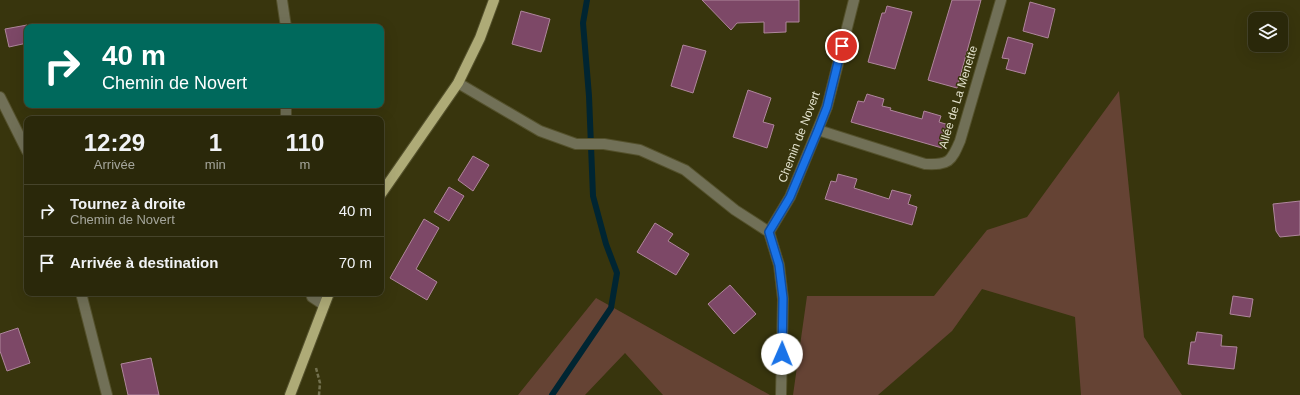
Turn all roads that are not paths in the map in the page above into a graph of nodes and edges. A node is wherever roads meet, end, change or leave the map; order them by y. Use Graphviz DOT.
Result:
graph roads {
  1 [pos="282,0"];
  2 [pos="494,0"];
  3 [pos="854,0"];
  4 [pos="1001,0"];
  5 [pos="286,24"];
  6 [pos="458,83"];
  7 [pos="0,97"];
  8 [pos="818,130"];
  9 [pos="24,145"];
  10 [pos="384,190"];
  11 [pos="769,232"];
  12 [pos="82,296"];
  13 [pos="312,296"];
  14 [pos="328,296"];
  15 [pos="324,305"];
  16 [pos="107,395"];
  17 [pos="290,395"];
  18 [pos="781,395"];
  1 -- 5 [label="street"];
  2 -- 6 [label="main road"];
  3 -- 8 [label="street, Chemin de Novert"];
  4 -- 8 [label="street, Allée de La Menette"];
  6 -- 10 [label="main road"];
  6 -- 11 [label="street"];
  7 -- 9 [label="street"];
  8 -- 11 [label="street, Chemin de Novert"];
  11 -- 18 [label="street"];
  12 -- 16 [label="street"];
  13 -- 15 [label="street"];
  14 -- 15 [label="main road"];
  15 -- 17 [label="main road"];
}
